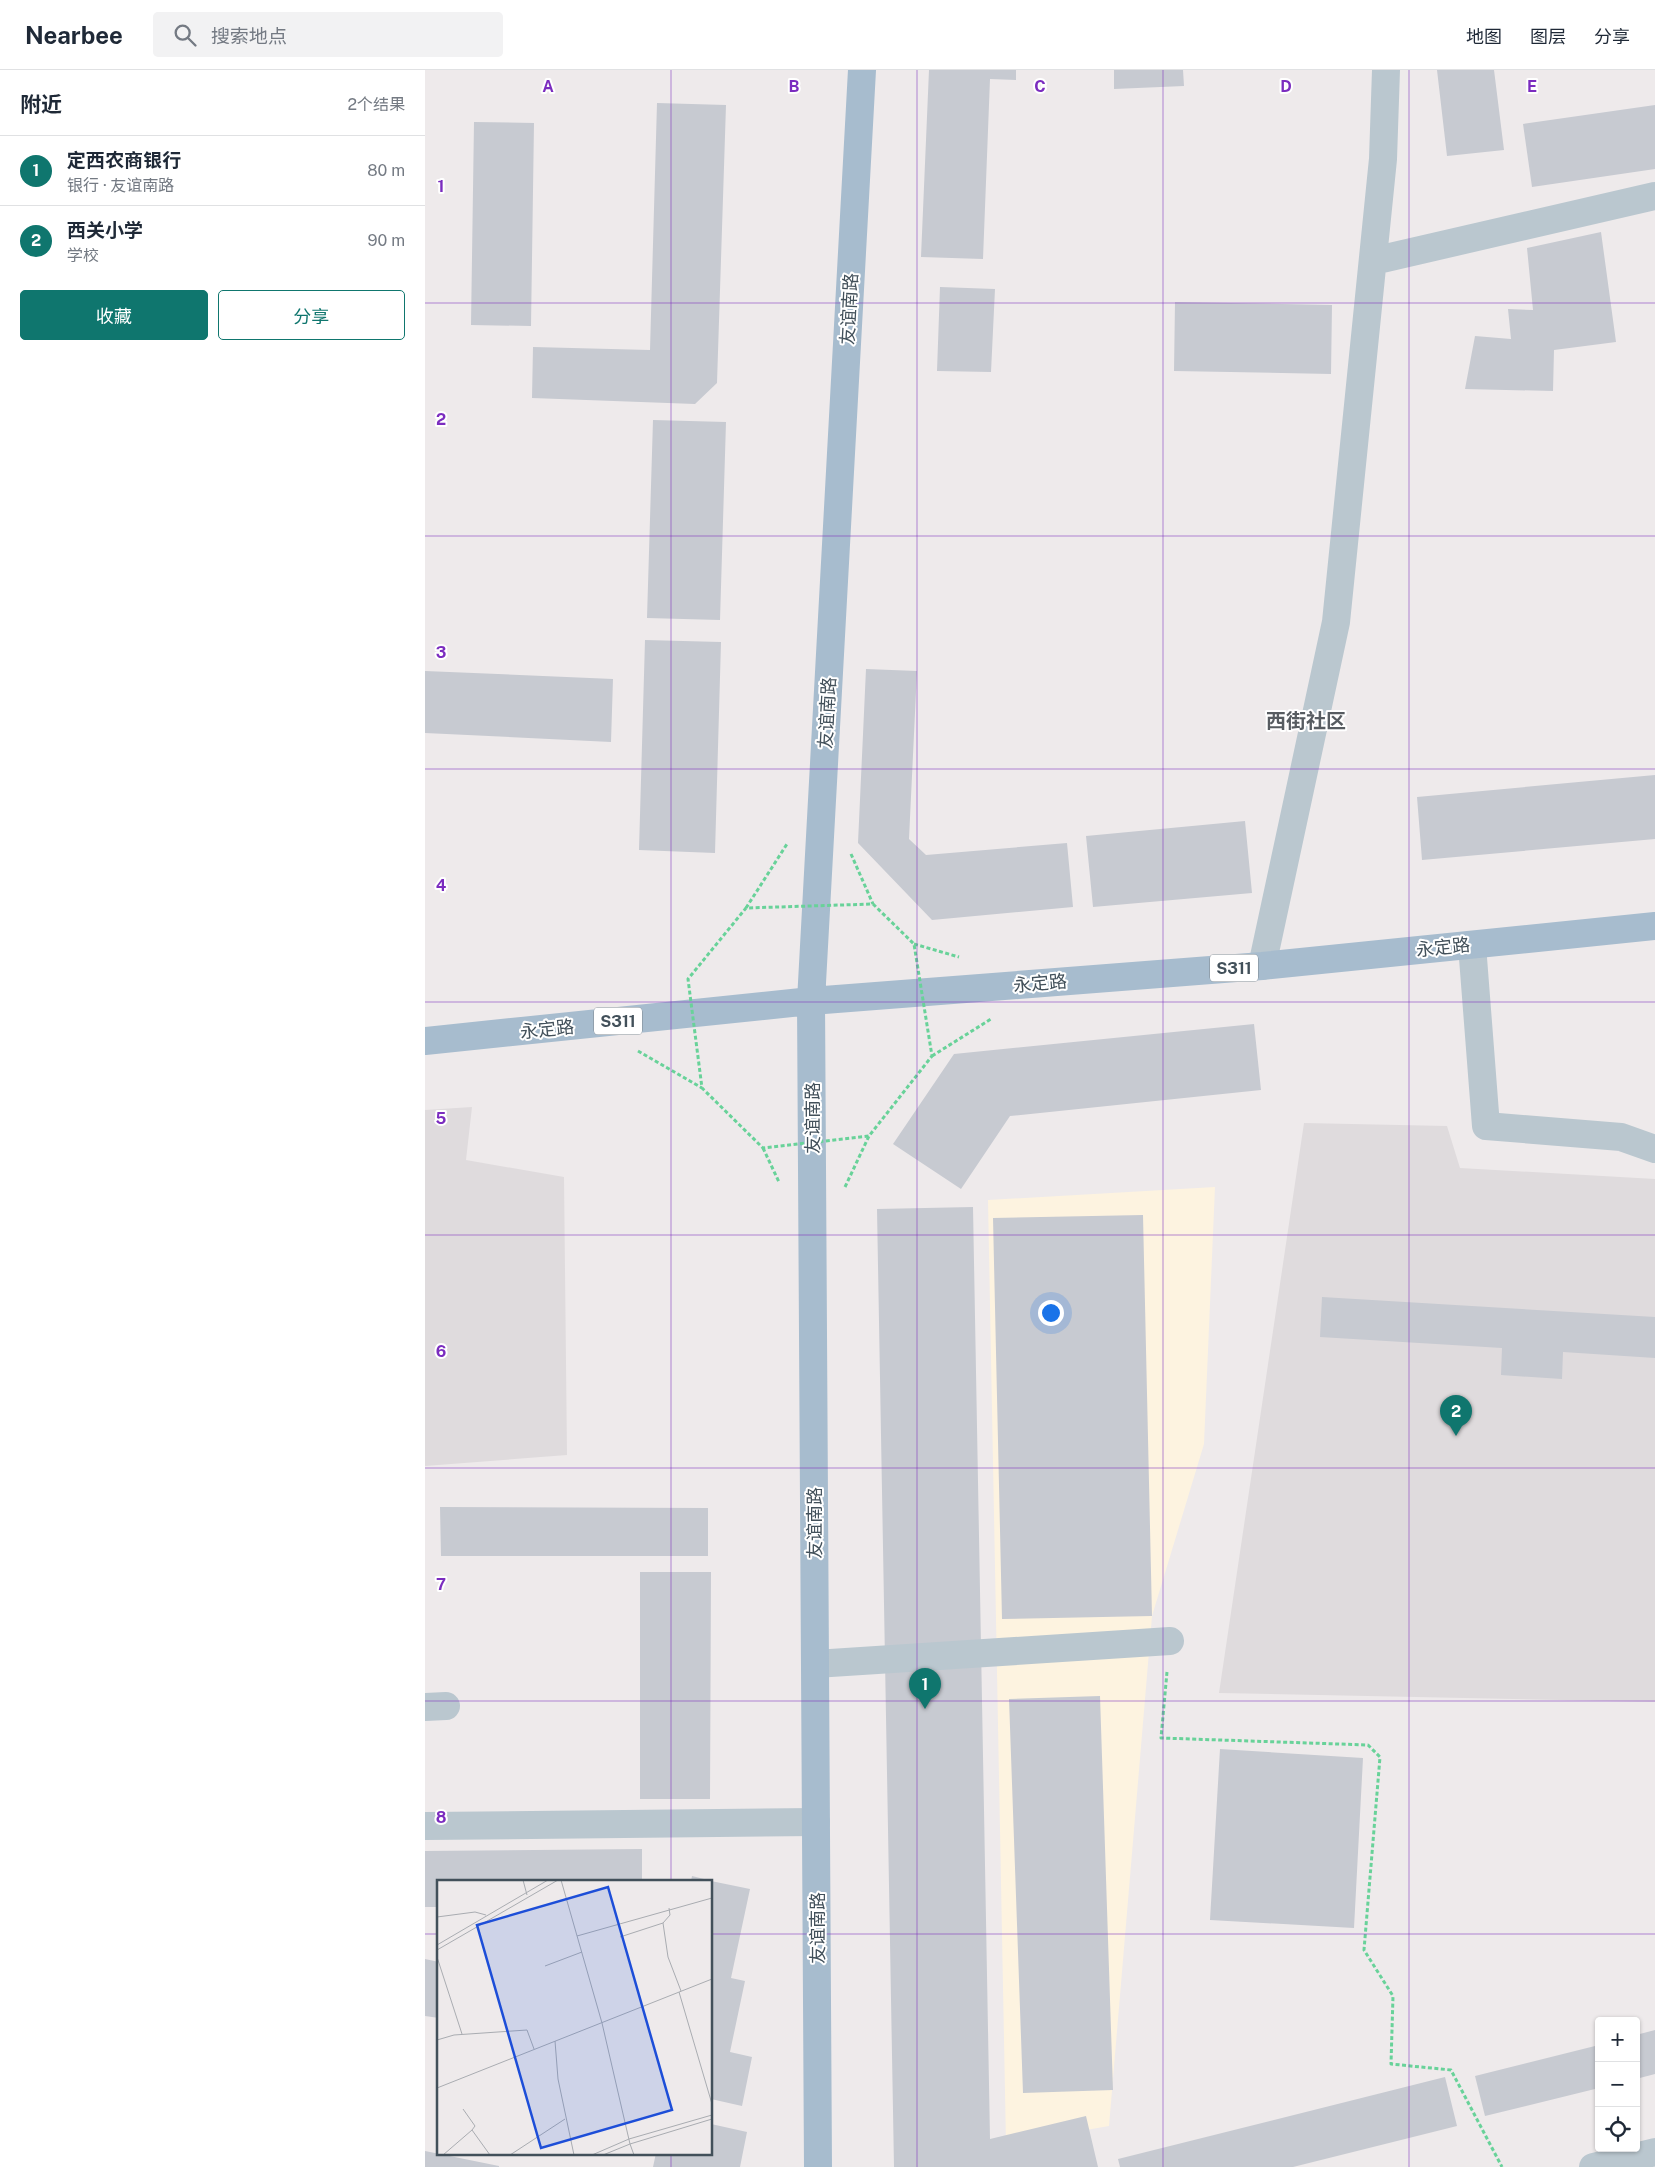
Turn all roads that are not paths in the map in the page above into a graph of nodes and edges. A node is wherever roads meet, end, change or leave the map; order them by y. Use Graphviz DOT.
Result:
graph roads {
  1 [pos="862,70"];
  2 [pos="1386,70"];
  3 [pos="1655,196"];
  4 [pos="1373,261"];
  5 [pos="1655,926"];
  6 [pos="1473,944"];
  7 [pos="1262,966"];
  8 [pos="811,1001"];
  9 [pos="425,1042"];
  10 [pos="1655,1149"];
  11 [pos="1170,1641"];
  12 [pos="815,1664"];
  13 [pos="816,1822"];
  14 [pos="425,1826"];
  15 [pos="1655,2152"];
  16 [pos="818,2167"];
  17 [pos="1593,2167"];
  1 -- 8 [label="main road, 友谊南路"];
  2 -- 4 [label="street"];
  3 -- 4 [label="street"];
  4 -- 7 [label="street"];
  5 -- 6 [label="main road, 永定路 / S311"];
  6 -- 7 [label="main road, 永定路 / S311"];
  6 -- 10 [label="street"];
  7 -- 8 [label="main road, 永定路 / S311"];
  8 -- 9 [label="main road, 永定路 / S311"];
  8 -- 12 [label="main road, 友谊南路"];
  11 -- 12 [label="street"];
  12 -- 13 [label="main road, 友谊南路"];
  13 -- 14 [label="street"];
  13 -- 16 [label="main road, 友谊南路"];
  15 -- 17 [label="street"];
}
